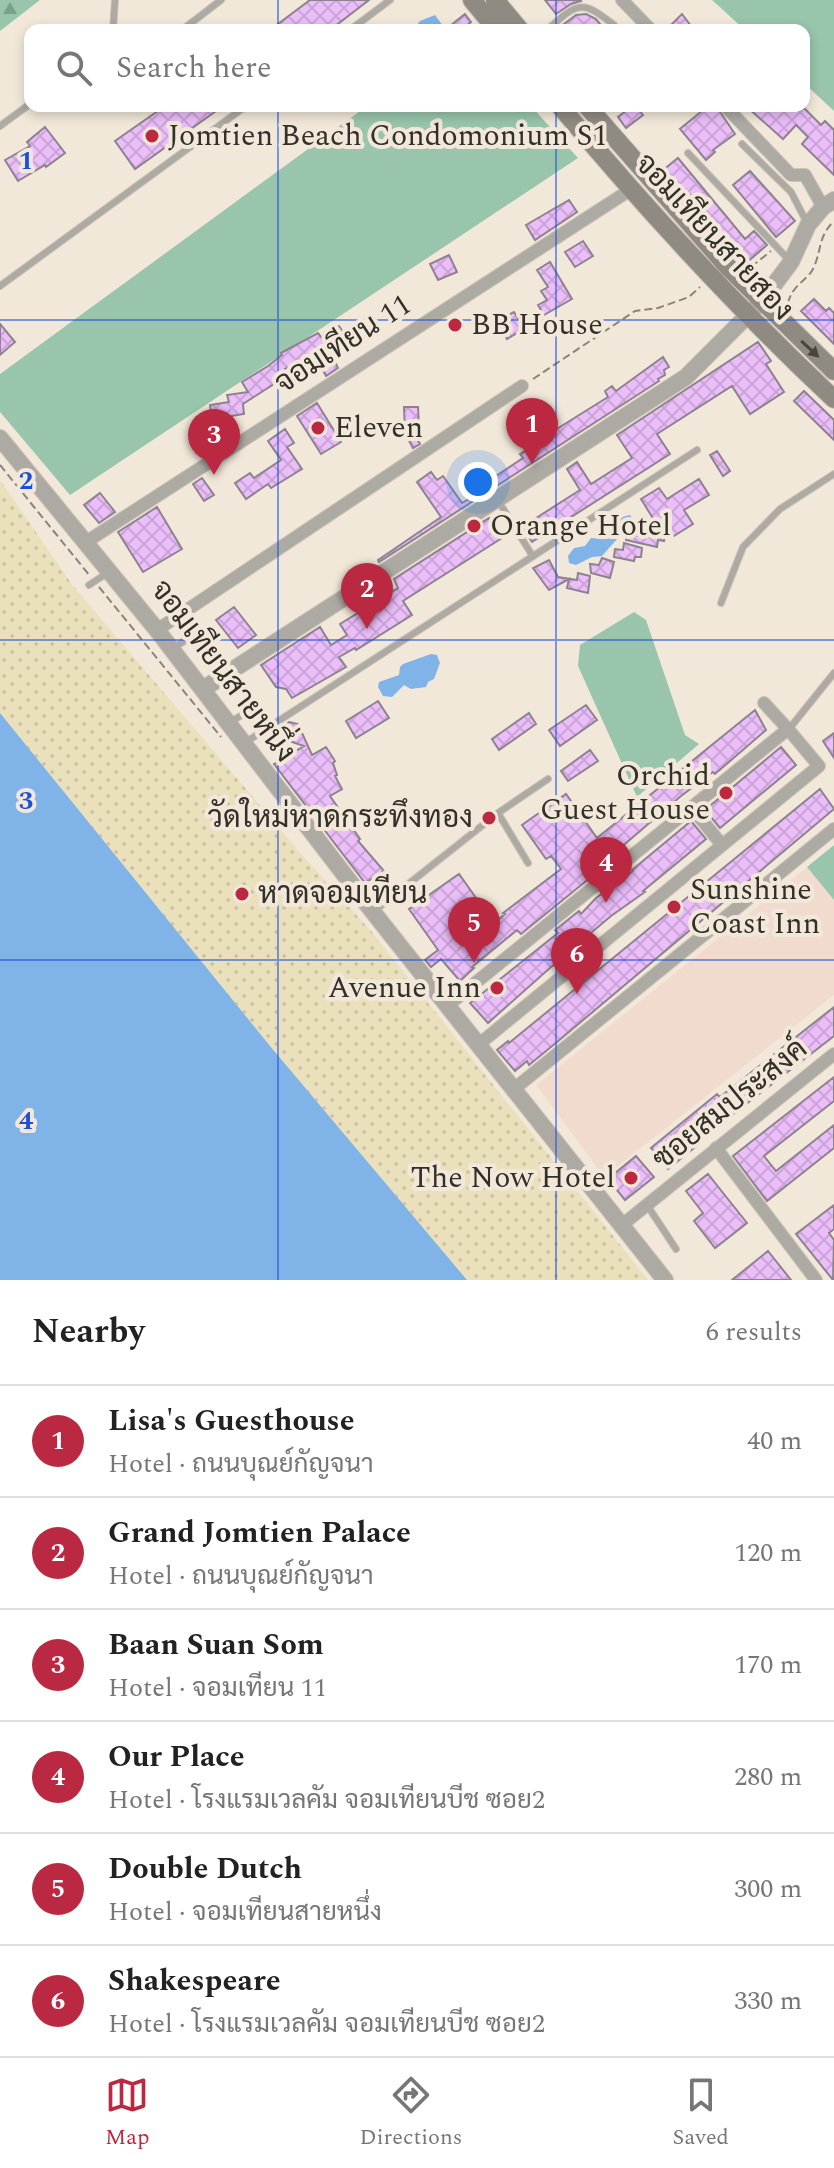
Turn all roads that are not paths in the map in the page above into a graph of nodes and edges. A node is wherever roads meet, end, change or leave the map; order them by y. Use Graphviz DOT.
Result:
graph roads {
  1 [pos="115,0"];
  2 [pos="221,0"];
  3 [pos="390,0"];
  4 [pos="472,0"];
  5 [pos="495,0"];
  6 [pos="622,0"];
  7 [pos="113,24"];
  8 [pos="190,24"];
  9 [pos="358,24"];
  10 [pos="492,24"];
  11 [pos="515,24"];
  12 [pos="554,24"];
  13 [pos="613,24"];
  14 [pos="645,24"];
  15 [pos="24,108"];
  16 [pos="238,112"];
  17 [pos="565,112"];
  18 [pos="592,112"];
  19 [pos="731,112"];
  20 [pos="0,126"];
  21 [pos="742,144"];
  22 [pos="688,153"];
  23 [pos="630,190"];
  24 [pos="676,207"];
  25 [pos="830,209"];
  26 [pos="660,223"];
  27 [pos="808,225"];
  28 [pos="791,262"];
  29 [pos="0,286"];
  30 [pos="762,301"];
  31 [pos="748,316"];
  32 [pos="834,371"];
  33 [pos="522,386"];
  34 [pos="834,399"];
  35 [pos="0,438"];
  36 [pos="697,450"];
  37 [pos="834,474"];
  38 [pos="497,499"];
  39 [pos="86,542"];
  40 [pos="532,555"];
  41 [pos="110,571"];
  42 [pos="89,585"];
  43 [pos="721,603"];
  44 [pos="157,630"];
  45 [pos="172,648"];
  46 [pos="231,670"];
  47 [pos="834,673"];
  48 [pos="203,689"];
  49 [pos="764,703"];
  50 [pos="257,705"];
  51 [pos="228,724"];
  52 [pos="788,729"];
  53 [pos="243,744"];
  54 [pos="548,779"];
  55 [pos="692,808"];
  56 [pos="498,813"];
  57 [pos="834,829"];
  58 [pos="722,845"];
  59 [pos="528,863"];
  60 [pos="373,912"];
  61 [pos="447,1006"];
  62 [pos="478,1045"];
  63 [pos="834,1054"];
  64 [pos="514,1089"];
  65 [pos="716,1148"];
  66 [pos="647,1205"];
  67 [pos="622,1225"];
  68 [pos="676,1249"];
  69 [pos="665,1280"];
  70 [pos="816,1280"];
  1 -- 7 [label="lane"];
  2 -- 8 [label="lane"];
  3 -- 9 [label="lane"];
  4 -- 10 [label="main road"];
  5 -- 11 [label="main road"];
  6 -- 14 [label="street"];
  12 -- 13 [label="lane"];
  15 -- 20 [label="lane"];
  16 -- 29 [label="lane"];
  17 -- 23 [label="main road, จอมเทียนสายสอง"];
  18 -- 24 [label="main road, จอมเทียนสายสอง"];
  19 -- 25 [label="street"];
  21 -- 27 [label="lane"];
  22 -- 28 [label="lane"];
  23 -- 26 [label="main road, จอมเทียนสายสอง"];
  23 -- 39 [label="street, จอมเทียน 11"];
  24 -- 26 [label="street"];
  24 -- 30 [label="main road, จอมเทียนสายสอง"];
  25 -- 27 [label="street"];
  26 -- 31 [label="main road, จอมเทียนสายสอง"];
  27 -- 28 [label="street"];
  28 -- 30 [label="street"];
  30 -- 31 [label="street"];
  30 -- 32 [label="main road, จอมเทียนสายสอง, one-way"];
  31 -- 34 [label="main road, จอมเทียนสายสอง"];
  31 -- 38 [label="street"];
  33 -- 44 [label="street"];
  35 -- 39 [label="street, จอมเทียนสายหนึ่ง"];
  36 -- 40 [label="lane"];
  37 -- 43 [label="lane"];
  38 -- 40 [label="lane"];
  38 -- 46 [label="street"];
  39 -- 41 [label="street, จอมเทียนสายหนึ่ง"];
  40 -- 53 [label="lane"];
  41 -- 42 [label="lane"];
  41 -- 44 [label="street, จอมเทียนสายหนึ่ง"];
  44 -- 45 [label="street, จอมเทียนสายหนึ่ง"];
  45 -- 46 [label="lane"];
  45 -- 48 [label="street, จอมเทียนสายหนึ่ง"];
  46 -- 48 [label="street"];
  47 -- 52 [label="lane"];
  48 -- 51 [label="street, จอมเทียนสายหนึ่ง"];
  49 -- 52 [label="street"];
  50 -- 51 [label="lane"];
  51 -- 53 [label="street, จอมเทียนสายหนึ่ง"];
  52 -- 55 [label="street"];
  52 -- 58 [label="street"];
  53 -- 60 [label="street, จอมเทียนสายหนึ่ง"];
  54 -- 56 [label="lane"];
  55 -- 58 [label="street"];
  55 -- 61 [label="street"];
  56 -- 59 [label="lane"];
  56 -- 60 [label="lane"];
  57 -- 64 [label="street"];
  58 -- 62 [label="street"];
  60 -- 61 [label="street, จอมเทียนสายหนึ่ง"];
  61 -- 62 [label="street, จอมเทียนสายหนึ่ง"];
  62 -- 64 [label="street, จอมเทียนสายหนึ่ง"];
  63 -- 65 [label="street, ซอยสมประสงค์"];
  64 -- 67 [label="street, จอมเทียนสายหนึ่ง"];
  65 -- 66 [label="street, ซอยสมประสงค์"];
  65 -- 70 [label="street"];
  66 -- 67 [label="street, ซอยสมประสงค์"];
  66 -- 68 [label="lane"];
  67 -- 69 [label="street, จอมเทียนสายหนึ่ง"];
}
